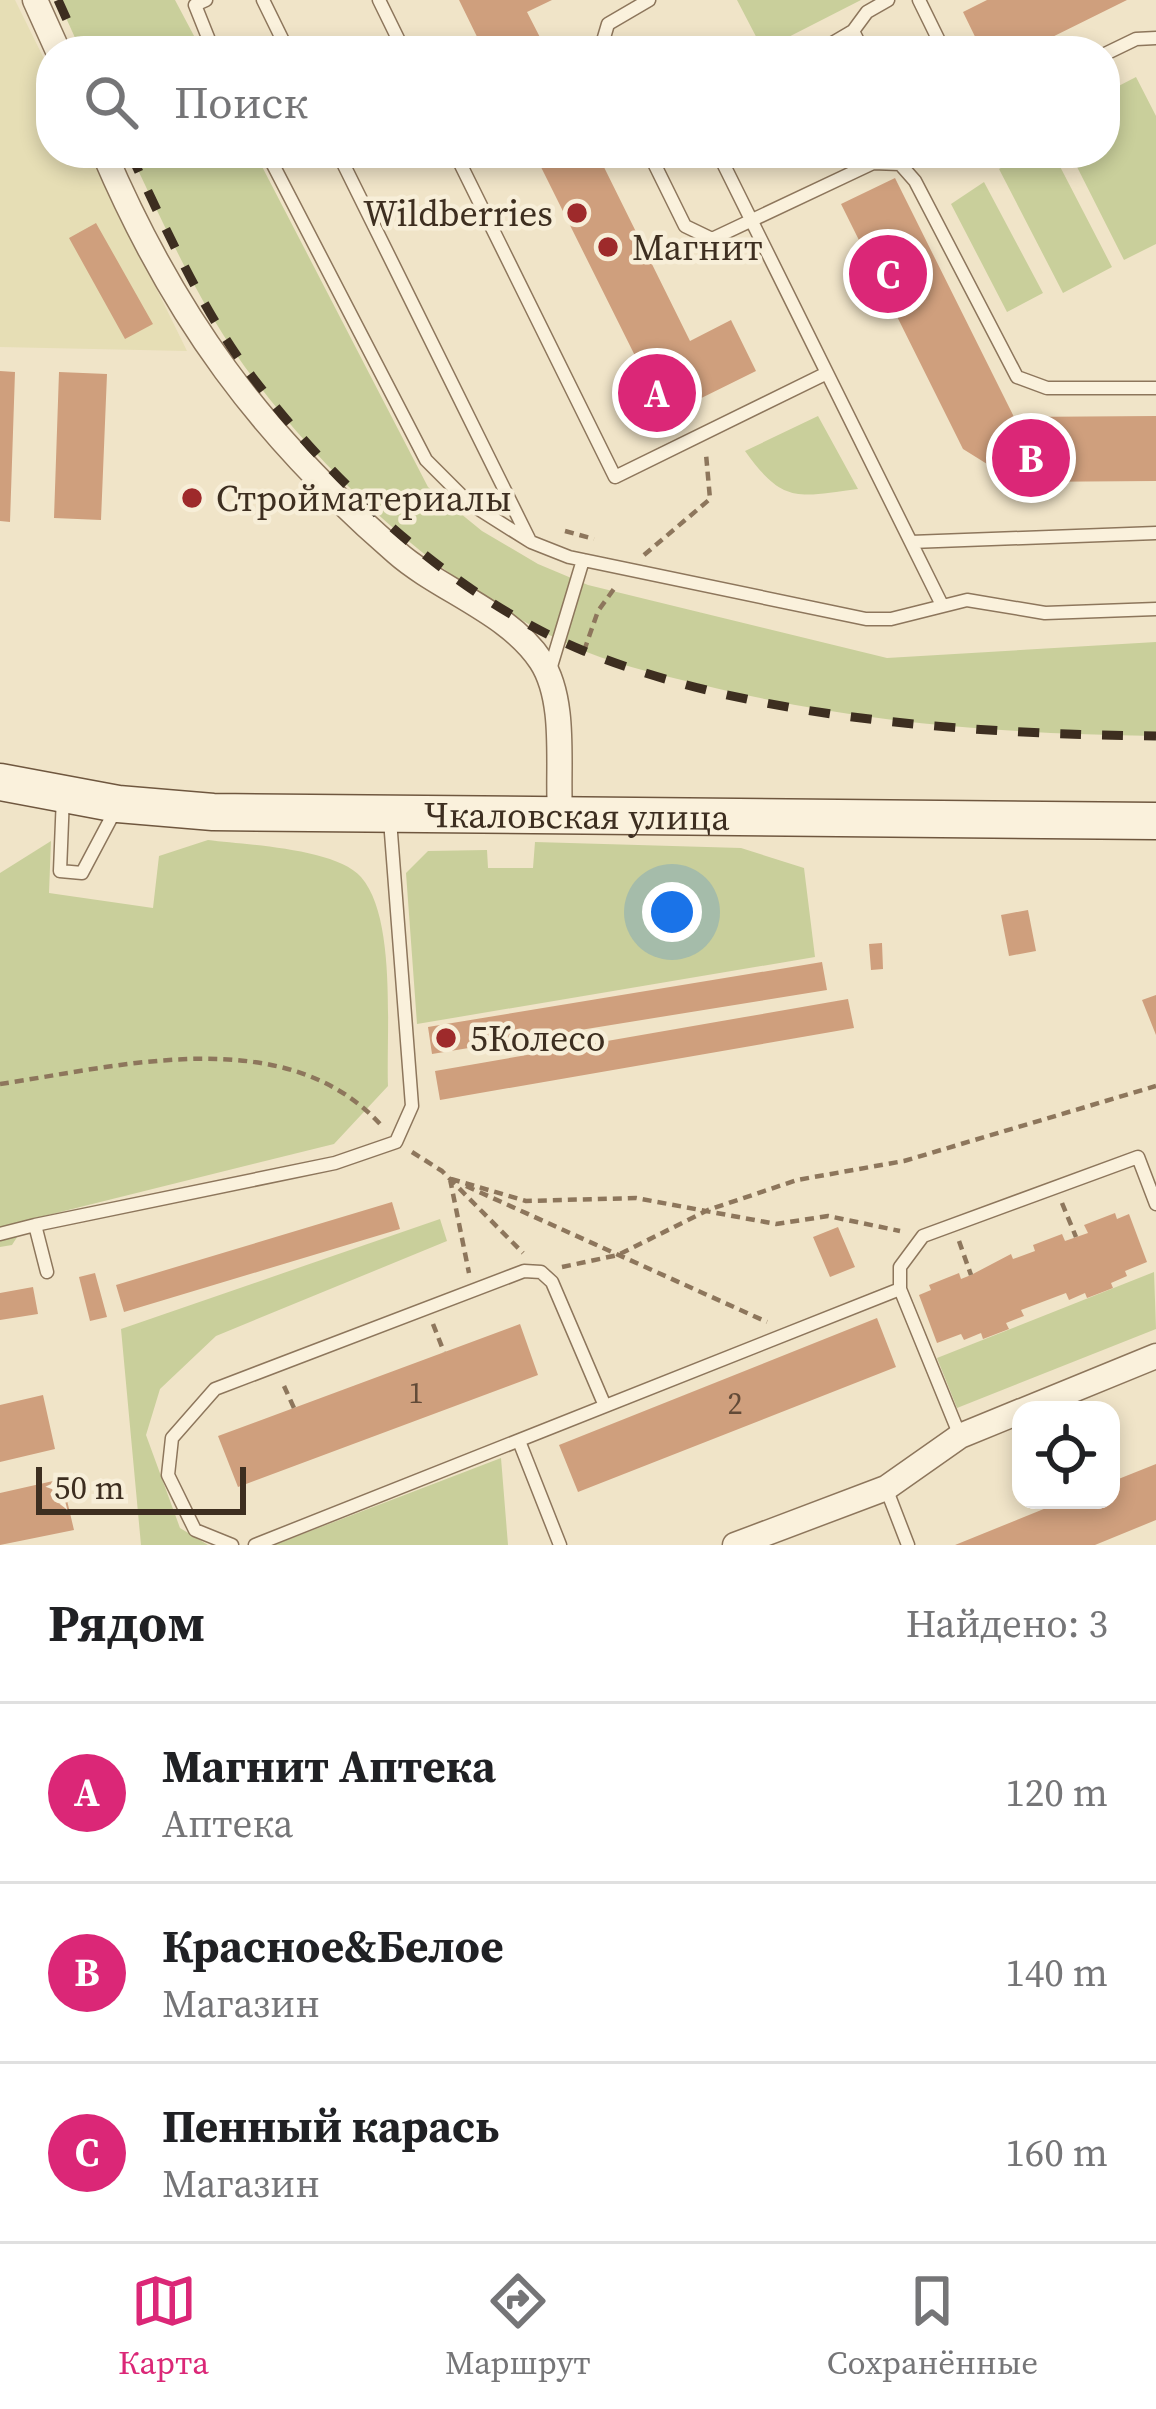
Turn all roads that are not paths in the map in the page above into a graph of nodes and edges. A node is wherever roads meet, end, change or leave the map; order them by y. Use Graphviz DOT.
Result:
graph roads {
  1 [pos="35,0"];
  2 [pos="263,0"];
  3 [pos="379,0"];
  4 [pos="649,0"];
  5 [pos="888,0"];
  6 [pos="919,0"];
  7 [pos="199,2"];
  8 [pos="853,32"];
  9 [pos="51,36"];
  10 [pos="206,36"];
  11 [pos="281,36"];
  12 [pos="397,36"];
  13 [pos="604,36"];
  14 [pos="846,36"];
  15 [pos="855,36"];
  16 [pos="937,36"];
  17 [pos="1156,38"];
  18 [pos="1120,47"];
  19 [pos="111,168"];
  20 [pos="275,168"];
  21 [pos="345,168"];
  22 [pos="461,168"];
  23 [pos="657,168"];
  24 [pos="729,168"];
  25 [pos="863,168"];
  26 [pos="904,168"];
  27 [pos="752,222"];
  28 [pos="827,373"];
  29 [pos="1156,388"];
  30 [pos="1156,533"];
  31 [pos="531,542"];
  32 [pos="910,542"];
  33 [pos="583,560"];
  34 [pos="940,603"];
  35 [pos="1156,609"];
  36 [pos="549,674"];
  37 [pos="5,790"];
  38 [pos="63,795"];
  39 [pos="118,804"];
  40 [pos="389,813"];
  41 [pos="560,813"];
  42 [pos="1156,821"];
  43 [pos="1156,1204"];
  44 [pos="35,1225"];
  45 [pos="0,1234"];
  46 [pos="47,1272"];
  47 [pos="900,1289"];
  48 [pos="1156,1356"];
  49 [pos="1046,1401"];
  50 [pos="605,1406"];
  51 [pos="1012,1415"];
  52 [pos="960,1436"];
  53 [pos="519,1441"];
  54 [pos="886,1488"];
  55 [pos="232,1545"];
  56 [pos="256,1545"];
  57 [pos="560,1545"];
  58 [pos="735,1545"];
  59 [pos="908,1545"];
  1 -- 9 [label="street"];
  2 -- 11 [label="lane"];
  3 -- 12 [label="lane"];
  4 -- 13 [label="lane"];
  5 -- 8 [label="lane"];
  6 -- 16 [label="lane"];
  7 -- 10 [label="lane"];
  8 -- 14 [label="lane"];
  8 -- 15 [label="lane"];
  17 -- 18 [label="lane"];
  19 -- 36 [label="street"];
  20 -- 31 [label="lane"];
  21 -- 31 [label="lane"];
  22 -- 28 [label="lane"];
  23 -- 27 [label="lane"];
  24 -- 27 [label="lane"];
  25 -- 27 [label="lane"];
  26 -- 29 [label="lane"];
  27 -- 28 [label="lane"];
  28 -- 32 [label="lane"];
  30 -- 32 [label="lane"];
  31 -- 33 [label="lane"];
  32 -- 34 [label="lane"];
  33 -- 34 [label="lane"];
  33 -- 36 [label="lane"];
  34 -- 35 [label="lane"];
  36 -- 41 [label="street"];
  37 -- 38 [label="main road, Чкаловская улица"];
  38 -- 39 [label="main road, Чкаловская улица"];
  38 -- 39 [label="lane"];
  39 -- 40 [label="main road, Чкаловская улица"];
  40 -- 41 [label="main road, Чкаловская улица"];
  40 -- 44 [label="lane"];
  41 -- 42 [label="main road, Чкаловская улица"];
  43 -- 47 [label="lane"];
  44 -- 45 [label="lane"];
  44 -- 46 [label="lane"];
  47 -- 50 [label="lane"];
  47 -- 52 [label="lane"];
  48 -- 49 [label="street"];
  50 -- 53 [label="lane"];
  50 -- 55 [label="lane"];
  51 -- 52 [label="street"];
  52 -- 54 [label="street"];
  53 -- 56 [label="lane"];
  53 -- 57 [label="lane"];
  54 -- 58 [label="street"];
  54 -- 59 [label="lane"];
}
